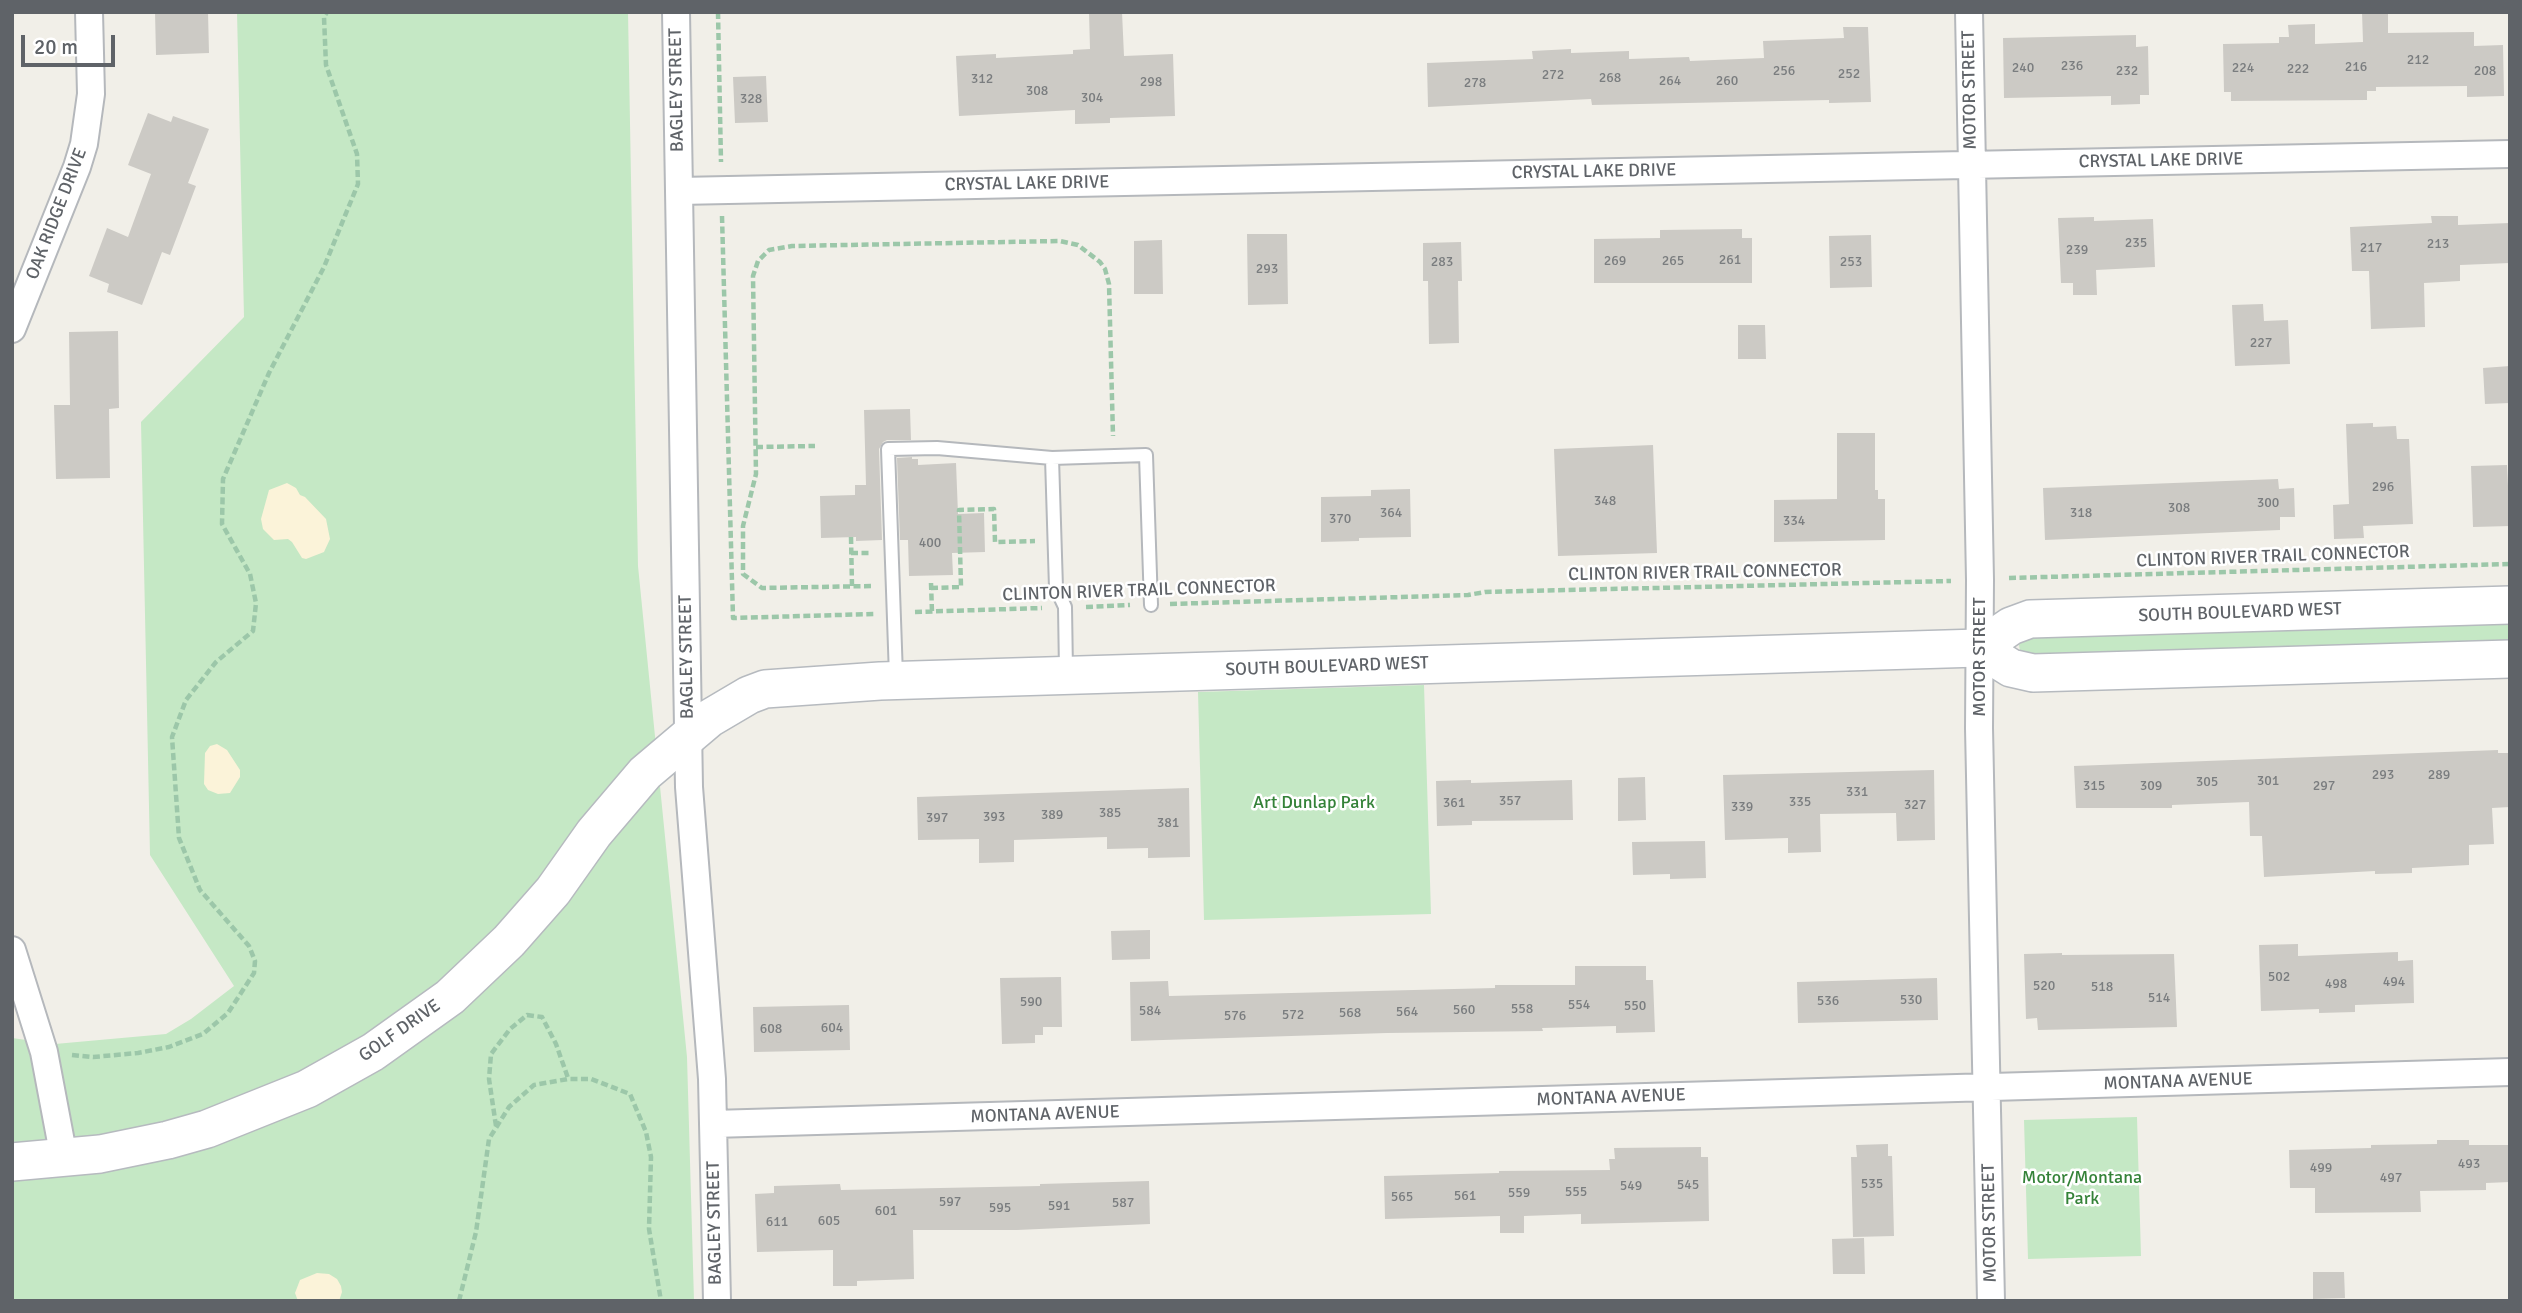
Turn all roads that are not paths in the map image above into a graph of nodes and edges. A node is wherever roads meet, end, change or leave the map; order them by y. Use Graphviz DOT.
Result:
graph roads {
  1 [pos="89,12"];
  2 [pos="676,12"];
  3 [pos="1969,12"];
  4 [pos="2510,154"];
  5 [pos="1972,164"];
  6 [pos="679,191"];
  7 [pos="12,329"];
  8 [pos="1052,458"];
  9 [pos="1151,605"];
  10 [pos="2510,605"];
  11 [pos="1979,648"];
  12 [pos="2510,659"];
  13 [pos="1066,675"];
  14 [pos="896,680"];
  15 [pos="688,736"];
  16 [pos="12,950"];
  17 [pos="2510,1072"];
  18 [pos="1987,1087"];
  19 [pos="713,1124"];
  20 [pos="64,1158"];
  21 [pos="12,1162"];
  22 [pos="717,1301"];
  23 [pos="1991,1301"];
  1 -- 7 [label="street, OAK RIDGE DRIVE"];
  2 -- 6 [label="street, BAGLEY STREET"];
  3 -- 5 [label="street, MOTOR STREET"];
  4 -- 5 [label="street, CRYSTAL LAKE DRIVE"];
  5 -- 6 [label="street, CRYSTAL LAKE DRIVE"];
  5 -- 11 [label="street, MOTOR STREET"];
  6 -- 15 [label="street, BAGLEY STREET"];
  8 -- 9 [label="lane"];
  8 -- 13 [label="lane"];
  8 -- 14 [label="lane"];
  10 -- 11 [label="street, SOUTH BOULEVARD WEST"];
  11 -- 12 [label="street"];
  11 -- 13 [label="street, SOUTH BOULEVARD WEST"];
  11 -- 18 [label="street, MOTOR STREET"];
  13 -- 14 [label="street, SOUTH BOULEVARD WEST"];
  14 -- 15 [label="street, SOUTH BOULEVARD WEST"];
  15 -- 19 [label="street, BAGLEY STREET"];
  15 -- 20 [label="street, GOLF DRIVE"];
  16 -- 20 [label="street"];
  17 -- 18 [label="street, MONTANA AVENUE"];
  18 -- 19 [label="street, MONTANA AVENUE"];
  18 -- 23 [label="street, MOTOR STREET"];
  19 -- 22 [label="street, BAGLEY STREET"];
  20 -- 21 [label="street, GOLF DRIVE"];
}
